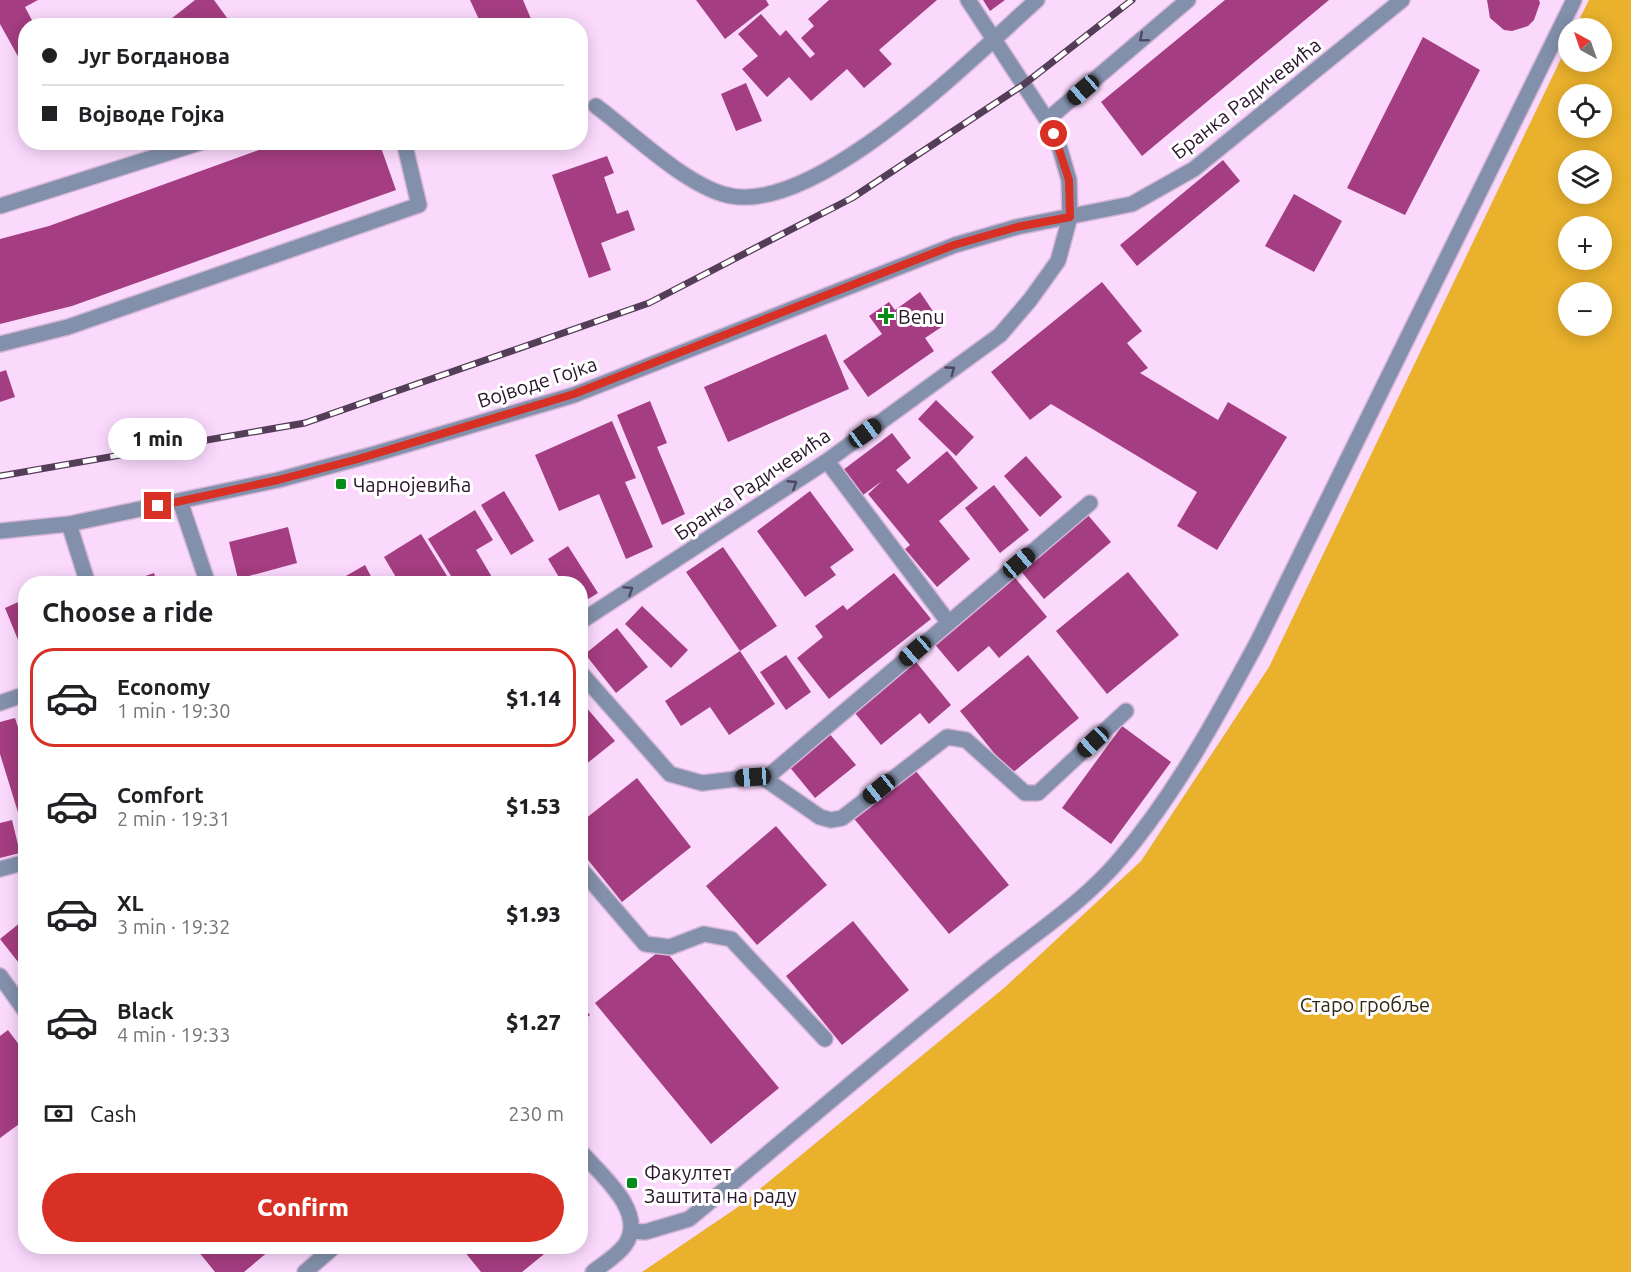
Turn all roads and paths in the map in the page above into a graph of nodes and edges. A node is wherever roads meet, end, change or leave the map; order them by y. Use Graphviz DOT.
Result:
graph roads {
  1 [pos="968,0"];
  2 [pos="1037,0"];
  3 [pos="1188,0"];
  4 [pos="1402,0"];
  5 [pos="1574,0"];
  6 [pos="994,38"];
  7 [pos="596,106"];
  8 [pos="1047,120"];
  9 [pos="177,150"];
  10 [pos="406,150"];
  11 [pos="0,206"];
  12 [pos="1070,217"];
  13 [pos="0,344"];
  14 [pos="827,461"];
  15 [pos="180,501"];
  16 [pos="1090,503"];
  17 [pos="69,524"];
  18 [pos="0,531"];
  19 [pos="85,576"];
  20 [pos="205,576"];
  21 [pos="588,617"];
  22 [pos="949,623"];
  23 [pos="588,681"];
  24 [pos="18,697"];
  25 [pos="0,703"];
  26 [pos="1126,711"];
  27 [pos="765,779"];
  28 [pos="18,864"];
  29 [pos="0,869"];
  30 [pos="588,877"];
  31 [pos="0,976"];
  32 [pos="18,1001"];
  33 [pos="825,1040"];
  34 [pos="588,1160"];
  35 [pos="631,1231"];
  36 [pos="326,1254"];
  37 [pos="305,1272"];
  38 [pos="593,1272"];
  1 -- 6 [label="street"];
  2 -- 6 [label="street"];
  3 -- 8 [label="street, one-way"];
  4 -- 12 [label="street, Бранка Радичевића"];
  5 -- 35 [label="street"];
  6 -- 7 [label="street"];
  6 -- 8 [label="street"];
  8 -- 12 [label="street"];
  9 -- 11 [label="street"];
  10 -- 13 [label="street"];
  14 -- 12 [label="street, Бранка Радичевића, one-way"];
  12 -- 15 [label="street, Војводе Гојка"];
  21 -- 14 [label="street, Бранка Радичевића, one-way"];
  14 -- 22 [label="street"];
  15 -- 17 [label="street, Војводе Гојка"];
  15 -- 20 [label="street"];
  16 -- 22 [label="street"];
  17 -- 18 [label="street, Војводе Гојка"];
  17 -- 19 [label="street"];
  22 -- 27 [label="street"];
  23 -- 27 [label="street"];
  24 -- 25 [label="street"];
  26 -- 27 [label="street"];
  28 -- 29 [label="street"];
  30 -- 33 [label="street"];
  31 -- 32 [label="street"];
  34 -- 35 [label="street"];
  35 -- 38 [label="street"];
  36 -- 37 [label="street"];
}
